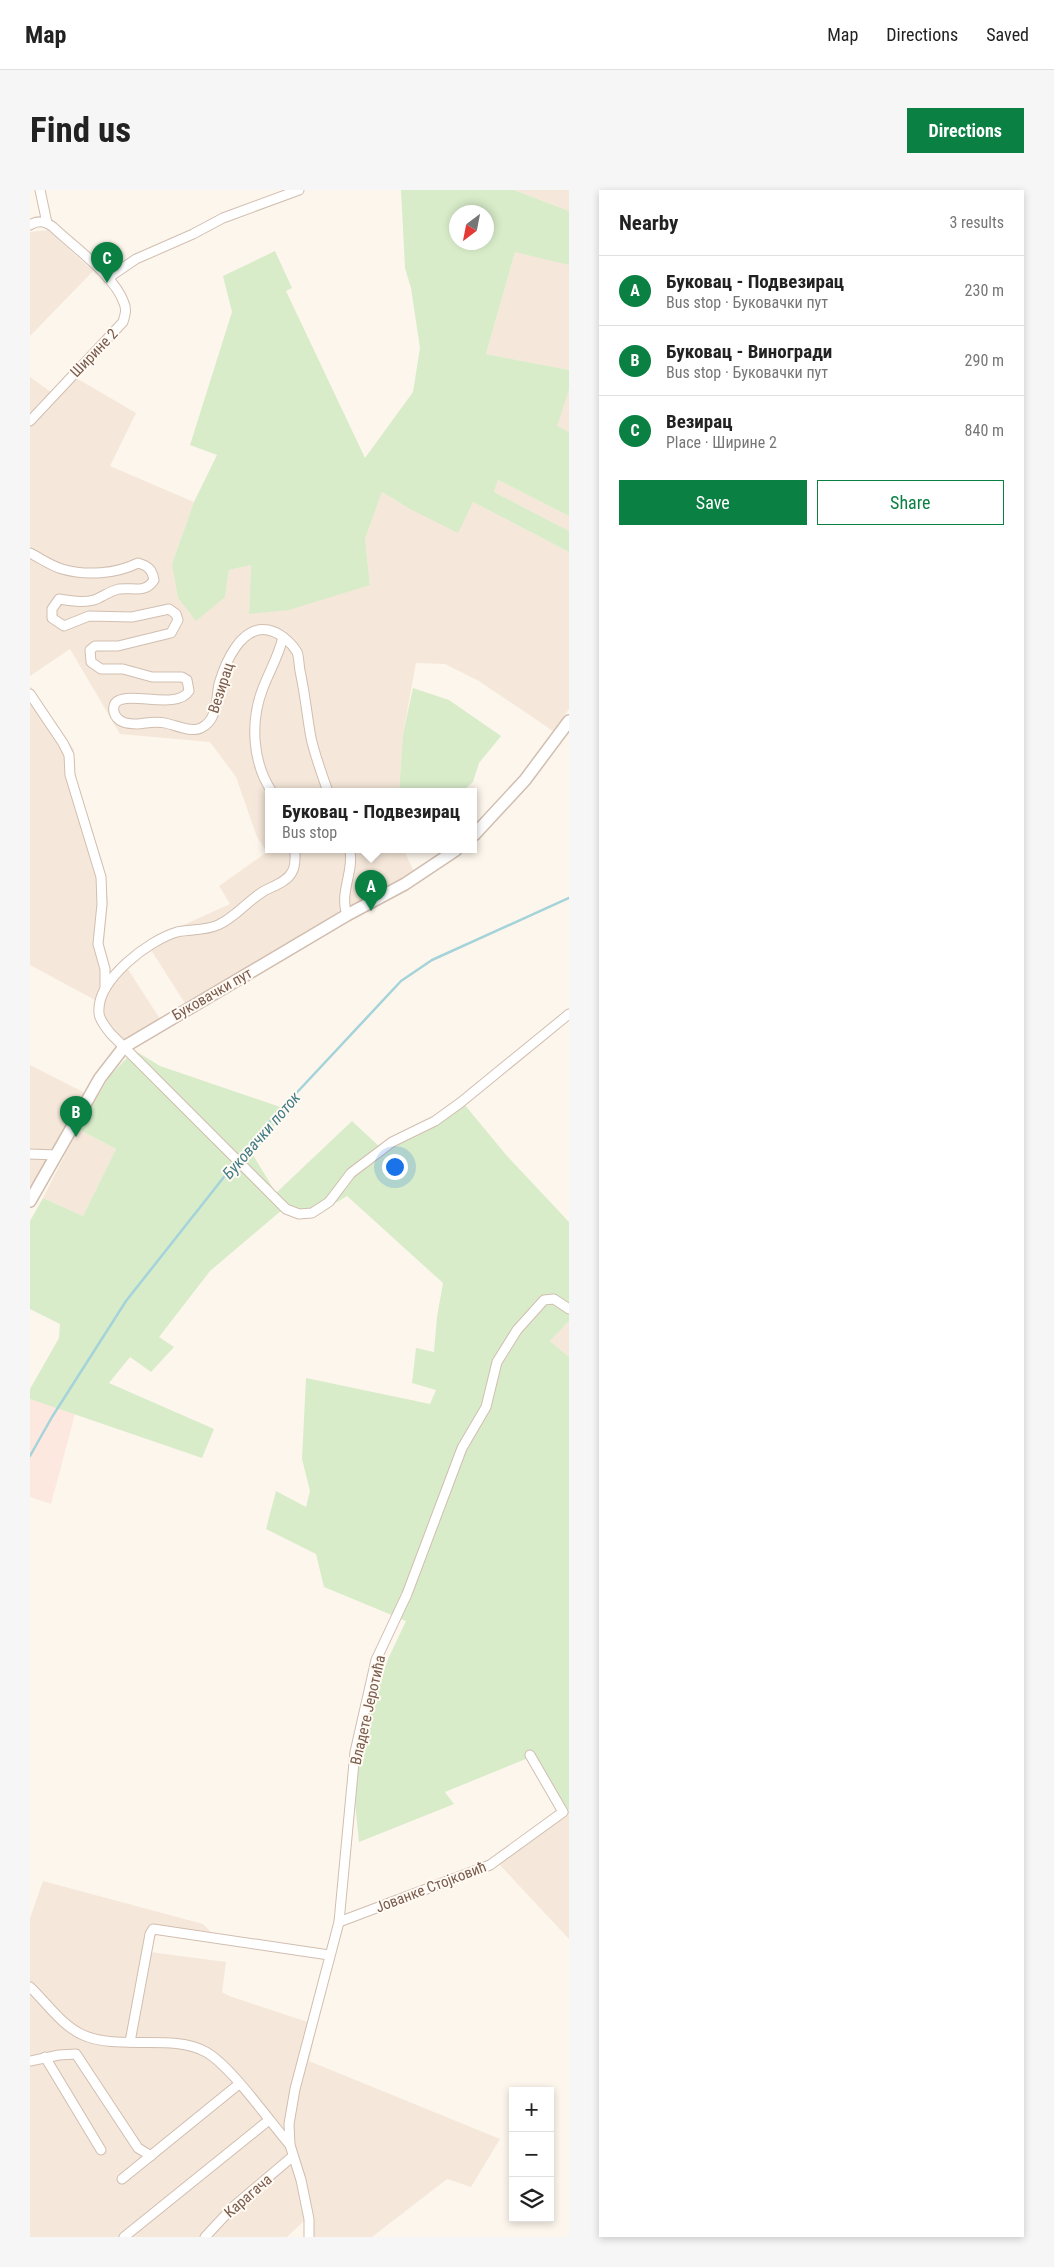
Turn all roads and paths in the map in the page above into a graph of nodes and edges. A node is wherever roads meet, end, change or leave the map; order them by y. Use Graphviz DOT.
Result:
graph roads {
  1 [pos="40,190"];
  2 [pos="299,190"];
  3 [pos="47,223"];
  4 [pos="30,225"];
  5 [pos="108,278"];
  6 [pos="30,420"];
  7 [pos="30,553"];
  8 [pos="284,637"];
  9 [pos="30,694"];
  10 [pos="569,721"];
  11 [pos="270,788"];
  12 [pos="327,788"];
  13 [pos="477,832"];
  14 [pos="295,853"];
  15 [pos="350,853"];
  16 [pos="452,853"];
  17 [pos="347,915"];
  18 [pos="105,988"];
  19 [pos="569,1014"];
  20 [pos="124,1047"];
  21 [pos="30,1154"];
  22 [pos="56,1155"];
  23 [pos="30,1201"];
  24 [pos="569,1308"];
  25 [pos="530,1755"];
  26 [pos="339,1922"];
  27 [pos="329,1956"];
  28 [pos="30,1987"];
  29 [pos="130,2042"];
  30 [pos="45,2057"];
  31 [pos="30,2060"];
  32 [pos="239,2084"];
  33 [pos="269,2120"];
  34 [pos="290,2145"];
  35 [pos="101,2150"];
  36 [pos="151,2156"];
  37 [pos="292,2157"];
  38 [pos="122,2179"];
  39 [pos="124,2237"];
  40 [pos="205,2237"];
  41 [pos="309,2237"];
  1 -- 3 [label="street"];
  2 -- 5 [label="street"];
  3 -- 4 [label="street"];
  3 -- 5 [label="street, Ширине 2"];
  5 -- 6 [label="street, Ширине 2"];
  7 -- 8 [label="street, Везирац"];
  8 -- 11 [label="street"];
  8 -- 12 [label="street"];
  9 -- 18 [label="street"];
  10 -- 13 [label="street"];
  14 -- 18 [label="street"];
  15 -- 17 [label="street"];
  16 -- 17 [label="street, Буковачки пут"];
  17 -- 20 [label="street, Буковачки пут"];
  18 -- 20 [label="street"];
  19 -- 20 [label="street"];
  20 -- 22 [label="street, Буковачки пут"];
  21 -- 22 [label="street"];
  22 -- 23 [label="street, Буковачки пут"];
  24 -- 26 [label="street, Владете Јеротића"];
  25 -- 26 [label="street, Јованке Стојковић"];
  26 -- 27 [label="street, Владете Јеротића"];
  27 -- 29 [label="street"];
  27 -- 34 [label="street, Владете Јеротића"];
  28 -- 29 [label="street"];
  29 -- 32 [label="street"];
  30 -- 31 [label="street"];
  30 -- 35 [label="street"];
  30 -- 36 [label="street"];
  32 -- 33 [label="street"];
  32 -- 36 [label="street"];
  33 -- 34 [label="street"];
  33 -- 39 [label="street"];
  34 -- 37 [label="street, Владете Јеротића"];
  36 -- 38 [label="street"];
  37 -- 40 [label="street, Карагача"];
  37 -- 41 [label="street, Владете Јеротића"];
}
